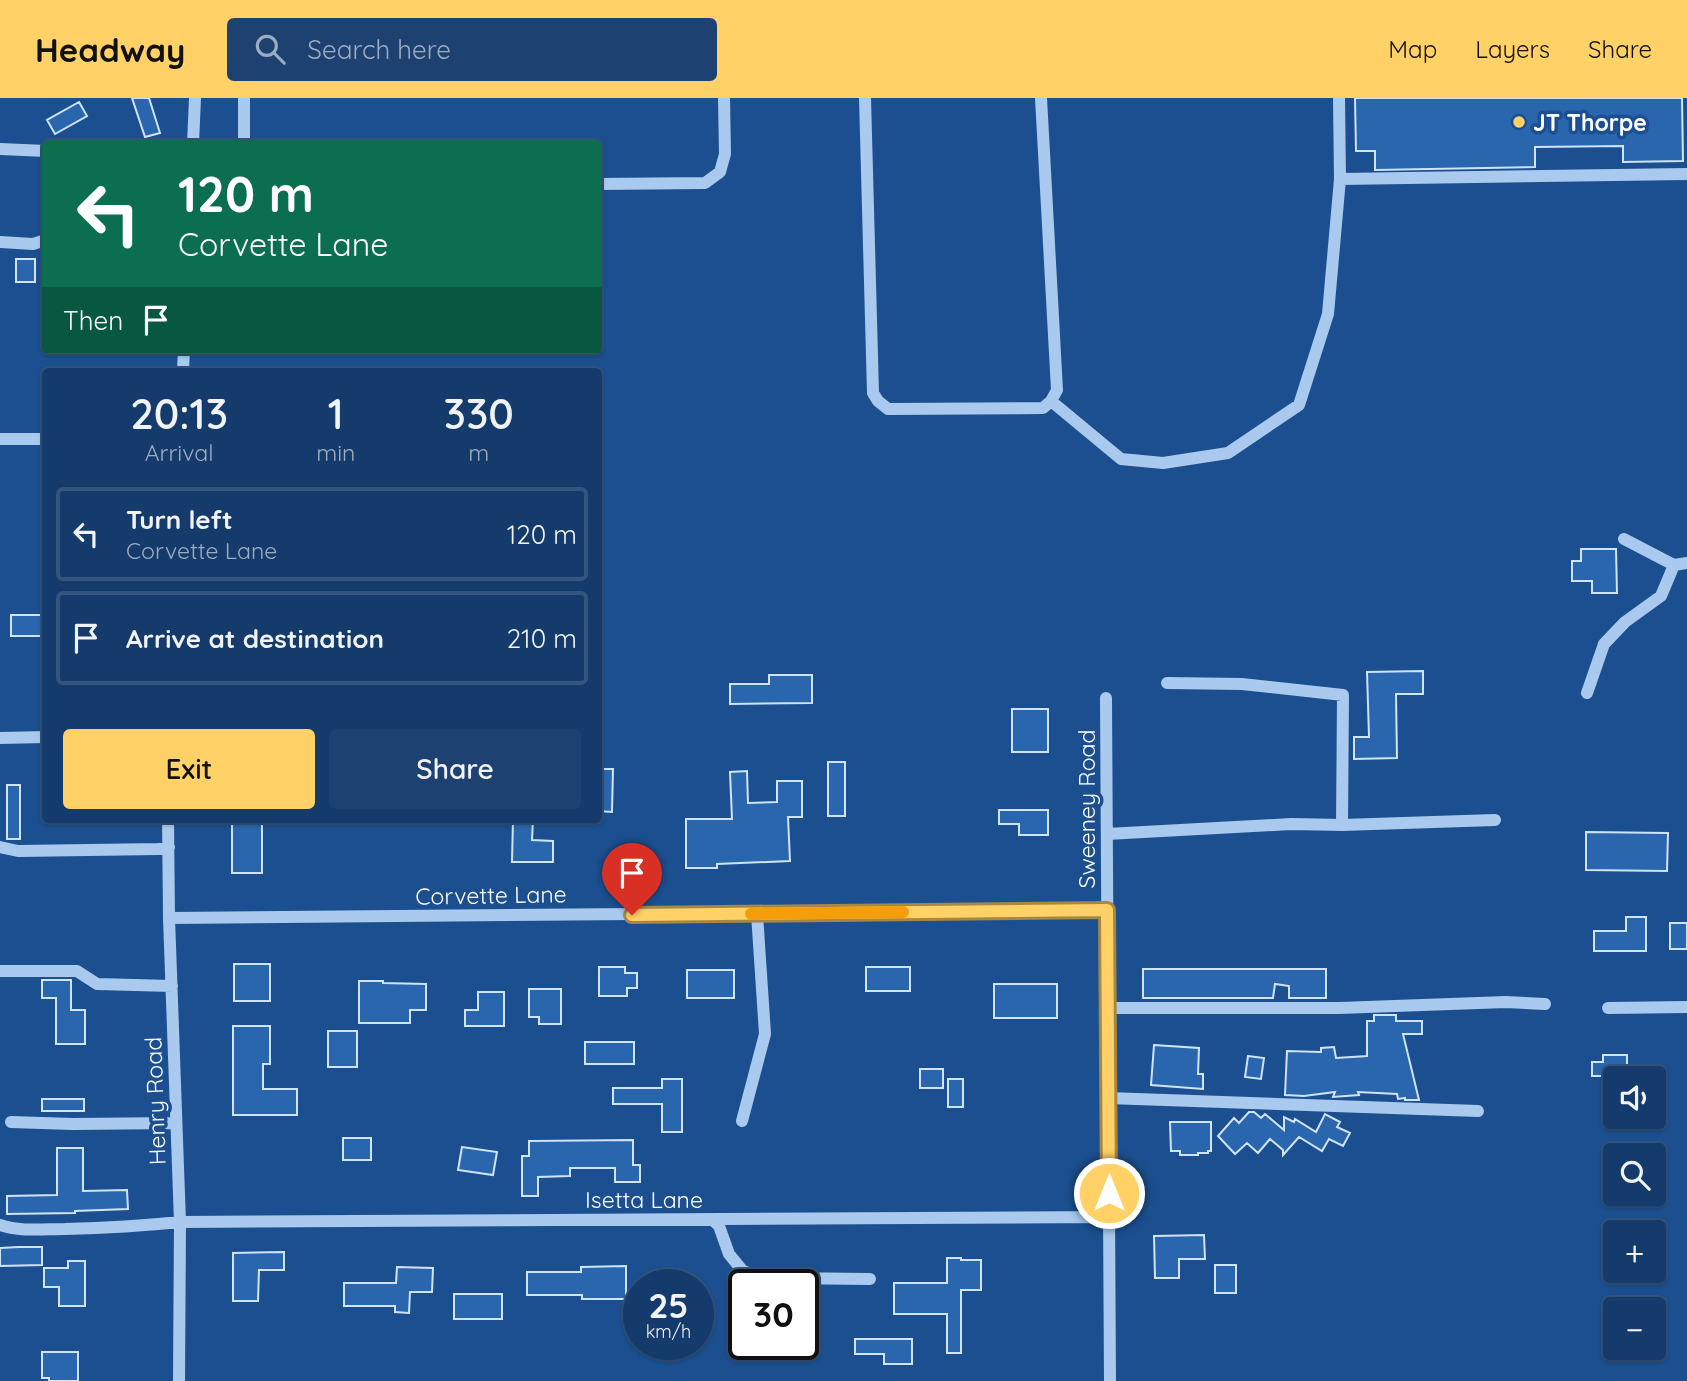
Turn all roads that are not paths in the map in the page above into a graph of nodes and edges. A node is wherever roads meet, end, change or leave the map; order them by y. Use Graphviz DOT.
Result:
graph roads {
  1 [pos="195,98"];
  2 [pos="244,98"];
  3 [pos="724,98"];
  4 [pos="866,98"];
  5 [pos="1041,98"];
  6 [pos="1339,98"];
  7 [pos="193,140"];
  8 [pos="244,140"];
  9 [pos="0,149"];
  10 [pos="42,151"];
  11 [pos="1687,174"];
  12 [pos="1340,179"];
  13 [pos="602,184"];
  14 [pos="42,241"];
  15 [pos="0,242"];
  16 [pos="1051,401"];
  17 [pos="0,439"];
  18 [pos="42,439"];
  19 [pos="1624,539"];
  20 [pos="1680,564"];
  21 [pos="1167,683"];
  22 [pos="1587,694"];
  23 [pos="1106,698"];
  24 [pos="42,737"];
  25 [pos="0,738"];
  26 [pos="1495,820"];
  27 [pos="168,823"];
  28 [pos="1342,825"];
  29 [pos="1107,834"];
  30 [pos="0,847"];
  31 [pos="169,847"];
  32 [pos="1107,910"];
  33 [pos="757,914"];
  34 [pos="170,918"];
  35 [pos="0,971"];
  36 [pos="172,986"];
  37 [pos="1545,1004"];
  38 [pos="1687,1007"];
  39 [pos="1108,1008"];
  40 [pos="1608,1008"];
  41 [pos="1108,1098"];
  42 [pos="1478,1111"];
  43 [pos="742,1121"];
  44 [pos="11,1122"];
  45 [pos="176,1123"];
  46 [pos="1109,1217"];
  47 [pos="713,1220"];
  48 [pos="180,1222"];
  49 [pos="0,1225"];
  50 [pos="870,1279"];
  51 [pos="179,1381"];
  52 [pos="1110,1381"];
  1 -- 7 [label="street"];
  2 -- 8 [label="street"];
  3 -- 13 [label="street"];
  4 -- 16 [label="street"];
  5 -- 16 [label="street"];
  6 -- 12 [label="street"];
  9 -- 10 [label="street"];
  11 -- 12 [label="street"];
  12 -- 16 [label="street"];
  14 -- 15 [label="street"];
  17 -- 18 [label="street"];
  19 -- 20 [label="street"];
  20 -- 22 [label="street"];
  21 -- 28 [label="street"];
  23 -- 29 [label="street, Sweeney Road"];
  24 -- 25 [label="street"];
  26 -- 28 [label="street"];
  27 -- 31 [label="street, Henry Road"];
  28 -- 29 [label="street"];
  29 -- 32 [label="street, Sweeney Road"];
  30 -- 31 [label="street"];
  31 -- 34 [label="street, Henry Road"];
  32 -- 33 [label="street, Corvette Lane"];
  32 -- 39 [label="street, Sweeney Road"];
  33 -- 34 [label="street, Corvette Lane"];
  33 -- 43 [label="street"];
  34 -- 36 [label="street, Henry Road"];
  35 -- 36 [label="street"];
  36 -- 45 [label="street, Henry Road"];
  37 -- 39 [label="street"];
  38 -- 40 [label="street"];
  39 -- 41 [label="street, Sweeney Road"];
  41 -- 42 [label="street"];
  41 -- 46 [label="street, Sweeney Road"];
  44 -- 45 [label="street"];
  45 -- 48 [label="street, Henry Road"];
  46 -- 47 [label="street, Isetta Lane"];
  46 -- 52 [label="street, Sweeney Road"];
  47 -- 48 [label="street, Isetta Lane"];
  47 -- 50 [label="street"];
  48 -- 49 [label="street, Isetta Lane"];
  48 -- 51 [label="street, Henry Road"];
}
